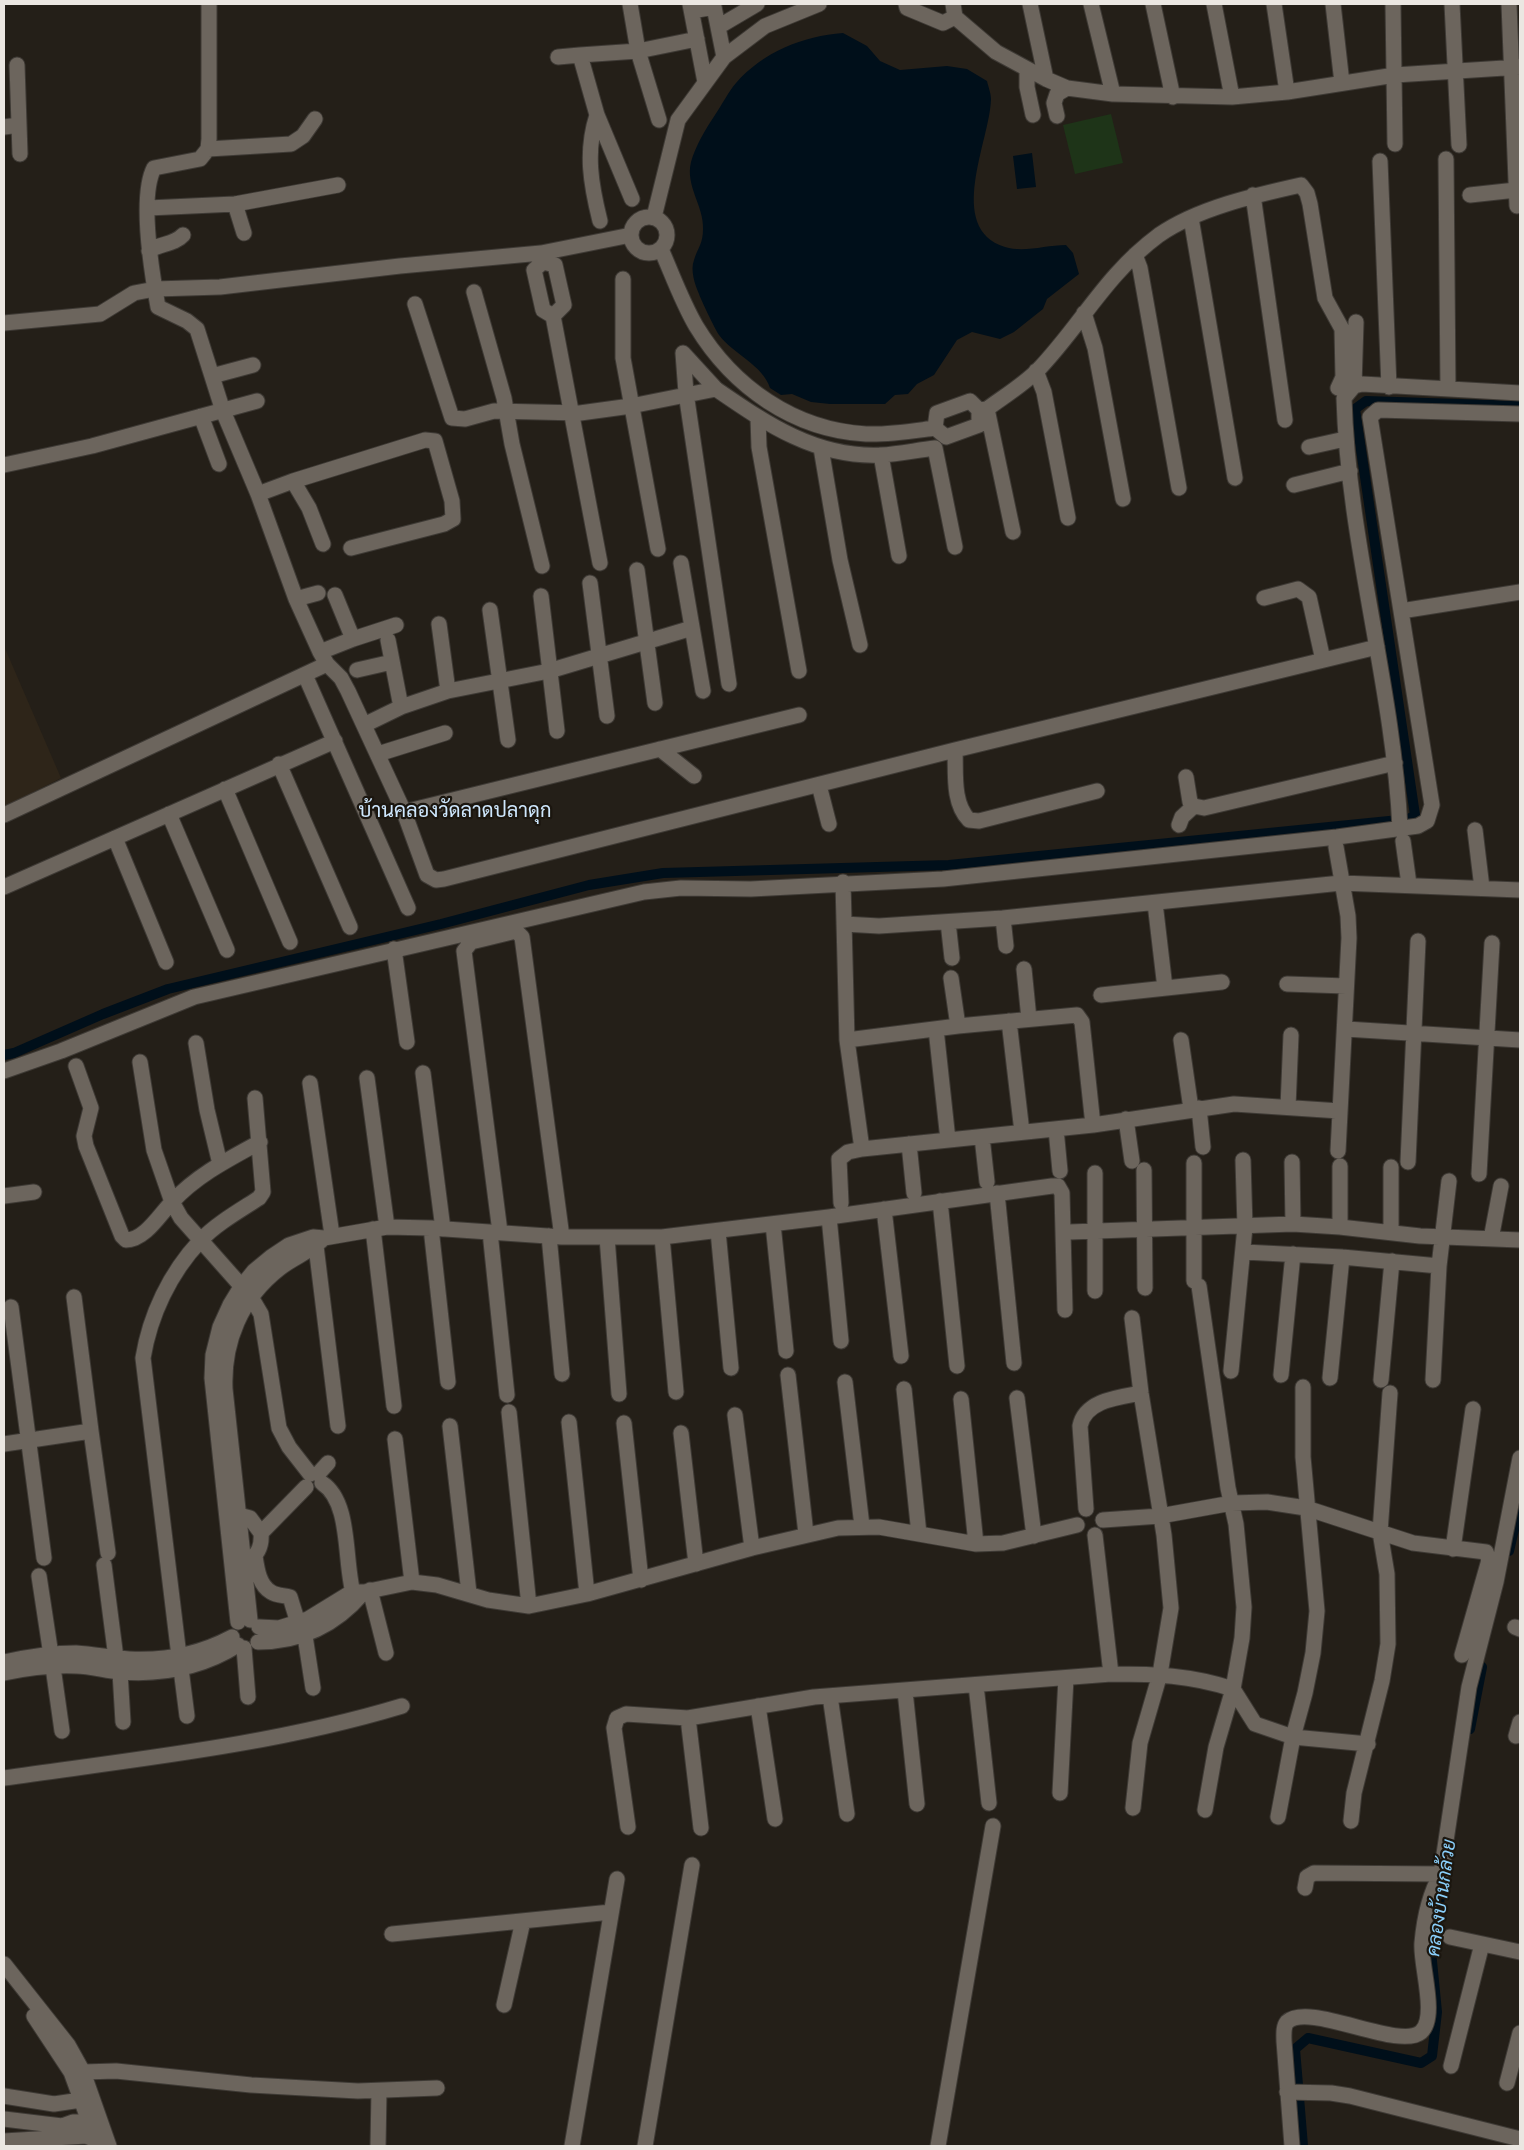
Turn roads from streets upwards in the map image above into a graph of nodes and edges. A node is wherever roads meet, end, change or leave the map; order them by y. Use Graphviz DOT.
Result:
graph roads {
  1 [pos="209,4"];
  2 [pos="630,4"];
  3 [pos="819,4"];
  4 [pos="906,4"];
  5 [pos="1030,4"];
  6 [pos="1091,4"];
  7 [pos="1152,4"];
  8 [pos="1214,4"];
  9 [pos="1274,4"];
  10 [pos="1333,4"];
  11 [pos="1393,4"];
  12 [pos="1452,4"];
  13 [pos="1509,4"];
  14 [pos="751,5"];
  15 [pos="691,7"];
  16 [pos="954,10"];
  17 [pos="718,28"];
  18 [pos="697,39"];
  19 [pos="638,51"];
  20 [pos="580,55"];
  21 [pos="558,57"];
  22 [pos="724,57"];
  23 [pos="17,65"];
  24 [pos="1516,67"];
  25 [pos="1027,70"];
  26 [pos="1455,71"];
  27 [pos="1395,74"];
  28 [pos="1046,79"];
  29 [pos="705,82"];
  30 [pos="1342,83"];
  31 [pos="1067,88"];
  32 [pos="1287,92"];
  33 [pos="1113,94"];
  34 [pos="1232,96"];
  35 [pos="1173,97"];
  36 [pos="597,115"];
  37 [pos="1033,115"];
  38 [pos="1057,116"];
  39 [pos="315,119"];
  40 [pos="659,120"];
  41 [pos="20,125"];
  42 [pos="4,127"];
  43 [pos="1395,144"];
  44 [pos="1458,145"];
  45 [pos="208,149"];
  46 [pos="20,154"];
  47 [pos="1446,159"];
  48 [pos="1380,162"];
  49 [pos="338,185"];
  50 [pos="1516,190"];
  51 [pos="1253,195"];
  52 [pos="1470,195"];
  53 [pos="632,199"];
  54 [pos="235,204"];
  55 [pos="1517,206"];
  56 [pos="148,208"];
  57 [pos="654,217"];
  58 [pos="1192,218"];
  59 [pos="600,221"];
  60 [pos="244,233"];
  61 [pos="183,235"];
  62 [pos="631,235"];
  63 [pos="661,250"];
  64 [pos="149,251"];
  65 [pos="1134,255"];
  66 [pos="542,257"];
  67 [pos="623,279"];
  68 [pos="155,289"];
  69 [pos="474,292"];
  70 [pos="415,304"];
  71 [pos="1084,313"];
  72 [pos="552,316"];
  73 [pos="1356,322"];
  74 [pos="4,323"];
  75 [pos="253,365"];
  76 [pos="1036,371"];
  77 [pos="212,376"];
  78 [pos="1354,386"];
  79 [pos="1389,387"];
  80 [pos="1338,388"];
  81 [pos="716,389"];
  82 [pos="1448,390"];
  83 [pos="1520,393"];
  84 [pos="686,394"];
  85 [pos="257,401"];
  86 [pos="631,406"];
  87 [pos="983,410"];
  88 [pos="223,411"];
  89 [pos="507,411"];
  90 [pos="572,413"];
  91 [pos="1520,414"];
  92 [pos="201,416"];
  93 [pos="758,418"];
  94 [pos="1285,420"];
  95 [pos="935,428"];
  96 [pos="1345,439"];
  97 [pos="1309,447"];
  98 [pos="821,448"];
  99 [pos="881,455"];
  100 [pos="219,464"];
  101 [pos="4,465"];
  102 [pos="1350,471"];
  103 [pos="1234,478"];
  104 [pos="294,481"];
  105 [pos="1294,485"];
  106 [pos="1179,488"];
  107 [pos="258,494"];
  108 [pos="1123,499"];
  109 [pos="1068,518"];
  110 [pos="1013,532"];
  111 [pos="323,544"];
  112 [pos="955,547"];
  113 [pos="351,548"];
  114 [pos="658,549"];
  115 [pos="899,556"];
  116 [pos="600,563"];
  117 [pos="681,563"];
  118 [pos="542,566"];
  119 [pos="637,570"];
  120 [pos="590,583"];
  121 [pos="1520,592"];
  122 [pos="318,593"];
  123 [pos="335,595"];
  124 [pos="541,596"];
  125 [pos="1264,598"];
  126 [pos="296,599"];
  127 [pos="490,610"];
  128 [pos="1401,611"];
  129 [pos="439,624"];
  130 [pos="396,625"];
  131 [pos="692,628"];
  132 [pos="353,640"];
  133 [pos="388,640"];
  134 [pos="646,640"];
  135 [pos="860,645"];
  136 [pos="1377,647"];
  137 [pos="598,655"];
  138 [pos="324,658"];
  139 [pos="1323,660"];
  140 [pos="392,662"];
  141 [pos="357,670"];
  142 [pos="549,671"];
  143 [pos="799,672"];
  144 [pos="306,675"];
  145 [pos="499,682"];
  146 [pos="729,684"];
  147 [pos="448,691"];
  148 [pos="703,691"];
  149 [pos="655,703"];
  150 [pos="401,707"];
  151 [pos="800,715"];
  152 [pos="607,716"];
  153 [pos="364,725"];
  154 [pos="557,731"];
  155 [pos="445,733"];
  156 [pos="508,740"];
  157 [pos="335,741"];
  158 [pos="660,750"];
  159 [pos="955,750"];
  160 [pos="378,754"];
  161 [pos="1394,763"];
  162 [pos="279,764"];
  163 [pos="694,776"];
  164 [pos="1186,777"];
  165 [pos="819,785"];
  166 [pos="225,789"];
  167 [pos="1097,791"];
  168 [pos="1194,806"];
  169 [pos="404,812"];
  170 [pos="169,814"];
  171 [pos="4,816"];
  172 [pos="829,824"];
  173 [pos="1179,825"];
  174 [pos="1401,826"];
  175 [pos="1475,830"];
  176 [pos="115,838"];
  177 [pos="1336,847"];
  178 [pos="843,882"];
  179 [pos="1341,883"];
  180 [pos="1409,884"];
  181 [pos="4,887"];
  182 [pos="1482,888"];
  183 [pos="1520,890"];
  184 [pos="1155,903"];
  185 [pos="408,908"];
  186 [pos="1002,918"];
  187 [pos="948,922"];
  188 [pos="844,924"];
  189 [pos="350,927"];
  190 [pos="1418,941"];
  191 [pos="290,942"];
  192 [pos="1492,943"];
  193 [pos="1006,946"];
  194 [pos="394,949"];
  195 [pos="227,950"];
  196 [pos="952,958"];
  197 [pos="166,962"];
  198 [pos="1024,969"];
  199 [pos="951,978"];
  200 [pos="1222,982"];
  201 [pos="1286,984"];
  202 [pos="1346,986"];
  203 [pos="1165,988"];
  204 [pos="1101,996"];
  205 [pos="1028,1020"];
  206 [pos="1009,1021"];
  207 [pos="958,1026"];
  208 [pos="936,1029"];
  209 [pos="1346,1029"];
  210 [pos="1414,1034"];
  211 [pos="1291,1035"];
  212 [pos="1487,1038"];
  213 [pos="848,1040"];
  214 [pos="1181,1040"];
  215 [pos="1520,1040"];
  216 [pos="407,1042"];
  217 [pos="196,1043"];
  218 [pos="140,1062"];
  219 [pos="76,1066"];
  220 [pos="4,1071"];
  221 [pos="423,1073"];
  222 [pos="367,1078"];
  223 [pos="310,1083"];
  224 [pos="255,1098"];
  225 [pos="1288,1107"];
  226 [pos="1195,1108"];
  227 [pos="1340,1111"];
  228 [pos="1126,1119"];
  229 [pos="1093,1125"];
  230 [pos="1056,1129"];
  231 [pos="1022,1132"];
  232 [pos="982,1137"];
  233 [pos="948,1140"];
  234 [pos="260,1142"];
  235 [pos="909,1144"];
  236 [pos="1203,1147"];
  237 [pos="862,1149"];
  238 [pos="1243,1160"];
  239 [pos="1292,1162"];
  240 [pos="1408,1162"];
  241 [pos="1194,1163"];
  242 [pos="220,1164"];
  243 [pos="1391,1167"];
  244 [pos="1060,1171"];
  245 [pos="1095,1173"];
  246 [pos="1479,1174"];
  247 [pos="1449,1181"];
  248 [pos="1501,1186"];
  249 [pos="992,1188"];
  250 [pos="34,1192"];
  251 [pos="914,1193"];
  252 [pos="4,1196"];
  253 [pos="940,1201"];
  254 [pos="172,1202"];
  255 [pos="841,1203"];
  256 [pos="884,1209"];
  257 [pos="829,1217"];
  258 [pos="773,1224"];
  259 [pos="1293,1224"];
  260 [pos="1245,1227"];
  261 [pos="1340,1227"];
  262 [pos="380,1228"];
  263 [pos="437,1228"];
  264 [pos="1145,1229"];
  265 [pos="1194,1229"];
  266 [pos="718,1231"];
  267 [pos="1095,1231"];
  268 [pos="495,1232"];
  269 [pos="1069,1232"];
  270 [pos="1391,1232"];
  271 [pos="556,1237"];
  272 [pos="607,1237"];
  273 [pos="662,1237"];
  274 [pos="1441,1237"];
  275 [pos="321,1239"];
  276 [pos="1492,1239"];
  277 [pos="1520,1240"];
  278 [pos="200,1241"];
  279 [pos="1244,1252"];
  280 [pos="1293,1254"];
  281 [pos="1342,1257"];
  282 [pos="1392,1261"];
  283 [pos="1440,1266"];
  284 [pos="1145,1288"];
  285 [pos="1095,1291"];
  286 [pos="246,1292"];
  287 [pos="74,1297"];
  288 [pos="11,1307"];
  289 [pos="1065,1310"];
  290 [pos="1132,1318"];
  291 [pos="841,1341"];
  292 [pos="786,1350"];
  293 [pos="901,1356"];
  294 [pos="1014,1364"];
  295 [pos="957,1366"];
  296 [pos="731,1368"];
  297 [pos="1232,1371"];
  298 [pos="562,1374"];
  299 [pos="788,1375"];
  300 [pos="1281,1375"];
  301 [pos="1330,1378"];
  302 [pos="1381,1380"];
  303 [pos="1433,1380"];
  304 [pos="448,1382"];
  305 [pos="846,1382"];
  306 [pos="1303,1387"];
  307 [pos="904,1389"];
  308 [pos="676,1392"];
  309 [pos="1141,1393"];
  310 [pos="1390,1393"];
  311 [pos="619,1394"];
  312 [pos="507,1395"];
  313 [pos="1017,1398"];
  314 [pos="961,1399"];
  315 [pos="394,1406"];
  316 [pos="1473,1409"];
  317 [pos="509,1412"];
  318 [pos="735,1415"];
  319 [pos="569,1422"];
  320 [pos="624,1423"];
  321 [pos="338,1426"];
  322 [pos="450,1426"];
  323 [pos="92,1431"];
  324 [pos="681,1433"];
  325 [pos="396,1439"];
  326 [pos="29,1440"];
  327 [pos="4,1444"];
  328 [pos="1520,1458"];
  329 [pos="317,1476"];
  330 [pos="229,1478"];
  331 [pos="1232,1503"];
  332 [pos="1306,1508"];
  333 [pos="1086,1509"];
  334 [pos="239,1515"];
  335 [pos="1160,1516"];
  336 [pos="1103,1520"];
  337 [pos="1077,1525"];
  338 [pos="862,1526"];
  339 [pos="261,1532"];
  340 [pos="1380,1532"];
  341 [pos="806,1534"];
  342 [pos="919,1534"];
  343 [pos="1095,1535"];
  344 [pos="1034,1536"];
  345 [pos="976,1544"];
  346 [pos="752,1548"];
  347 [pos="1453,1550"];
  348 [pos="44,1558"];
  349 [pos="250,1560"];
  350 [pos="696,1564"];
  351 [pos="39,1576"];
  352 [pos="642,1580"];
  353 [pos="412,1582"];
  354 [pos="470,1593"];
  355 [pos="360,1594"];
  356 [pos="588,1594"];
  357 [pos="528,1606"];
  358 [pos="301,1629"];
  359 [pos="246,1634"];
  360 [pos="386,1653"];
  361 [pos="1462,1654"];
  362 [pos="52,1661"];
  363 [pos="4,1662"];
  364 [pos="180,1662"];
  365 [pos="118,1665"];
  366 [pos="4,1673"];
  367 [pos="1111,1674"];
  368 [pos="1160,1674"];
  369 [pos="1066,1678"];
  370 [pos="976,1685"];
  371 [pos="313,1688"];
  372 [pos="1233,1689"];
  373 [pos="905,1691"];
  374 [pos="830,1696"];
  375 [pos="248,1697"];
  376 [pos="402,1706"];
  377 [pos="758,1706"];
  378 [pos="187,1716"];
  379 [pos="688,1718"];
  380 [pos="124,1722"];
  381 [pos="62,1731"];
  382 [pos="1293,1737"];
  383 [pos="1368,1744"];
  384 [pos="4,1778"];
  385 [pos="1060,1793"];
  386 [pos="989,1803"];
  387 [pos="917,1804"];
  388 [pos="1133,1808"];
  389 [pos="1205,1810"];
  390 [pos="847,1814"];
  391 [pos="1278,1817"];
  392 [pos="776,1819"];
  393 [pos="1351,1821"];
  394 [pos="993,1826"];
  395 [pos="628,1827"];
  396 [pos="701,1828"];
  397 [pos="692,1865"];
  398 [pos="1441,1874"];
  399 [pos="617,1879"];
  400 [pos="1305,1888"];
  401 [pos="611,1912"];
  402 [pos="523,1921"];
  403 [pos="392,1934"];
  404 [pos="1450,1937"];
  405 [pos="1482,1944"];
  406 [pos="1520,1952"];
  407 [pos="4,1964"];
  408 [pos="4,1979"];
  409 [pos="504,2005"];
  410 [pos="1520,2033"];
  411 [pos="1451,2066"];
  412 [pos="83,2072"];
  413 [pos="1507,2084"];
  414 [pos="437,2088"];
  415 [pos="379,2091"];
  416 [pos="1289,2092"];
  417 [pos="4,2096"];
  418 [pos="81,2100"];
  419 [pos="4,2109"];
  420 [pos="4,2119"];
  421 [pos="94,2121"];
  422 [pos="73,2122"];
  423 [pos="1520,2139"];
  424 [pos="4,2141"];
  425 [pos="101,2144"];
  426 [pos="378,2146"];
  427 [pos="572,2146"];
  428 [pos="645,2146"];
  429 [pos="938,2146"];
  430 [pos="1292,2146"];
  1 -- 45 [label="street"];
  2 -- 19 [label="street"];
  3 -- 22 [label="street"];
  4 -- 16 [label="street"];
  5 -- 28 [label="street"];
  6 -- 33 [label="street"];
  7 -- 35 [label="street"];
  8 -- 34 [label="street"];
  9 -- 32 [label="street"];
  10 -- 30 [label="street"];
  11 -- 27 [label="street"];
  12 -- 26 [label="street"];
  13 -- 24 [label="street"];
  14 -- 17 [label="street"];
  15 -- 17 [label="street"];
  15 -- 18 [label="street"];
  16 -- 25 [label="street"];
  17 -- 22 [label="street"];
  18 -- 19 [label="street"];
  18 -- 29 [label="street"];
  19 -- 20 [label="street"];
  19 -- 40 [label="street"];
  20 -- 21 [label="street"];
  20 -- 36 [label="street"];
  22 -- 29 [label="street"];
  23 -- 41 [label="street"];
  24 -- 26 [label="street"];
  24 -- 50 [label="street"];
  25 -- 28 [label="street"];
  25 -- 37 [label="street"];
  26 -- 27 [label="street"];
  26 -- 44 [label="street"];
  27 -- 30 [label="street"];
  27 -- 43 [label="street"];
  28 -- 31 [label="street"];
  29 -- 57 [label="street"];
  30 -- 32 [label="street"];
  31 -- 33 [label="street"];
  31 -- 38 [label="street"];
  32 -- 34 [label="street"];
  33 -- 35 [label="street"];
  34 -- 35 [label="street"];
  36 -- 53 [label="street"];
  36 -- 59 [label="street"];
  39 -- 45 [label="street"];
  41 -- 42 [label="street"];
  41 -- 46 [label="street"];
  45 -- 56 [label="street"];
  47 -- 82 [label="street"];
  48 -- 79 [label="street"];
  49 -- 54 [label="street"];
  50 -- 52 [label="street"];
  50 -- 55 [label="street"];
  51 -- 58 [label="street"];
  51 -- 80 [label="street"];
  51 -- 94 [label="street"];
  54 -- 56 [label="street"];
  54 -- 60 [label="street"];
  56 -- 64 [label="street"];
  57 -- 62 [label="street"];
  57 -- 63 [label="street"];
  58 -- 65 [label="street"];
  58 -- 103 [label="street"];
  61 -- 64 [label="street"];
  62 -- 63 [label="street"];
  62 -- 66 [label="street"];
  63 -- 95 [label="street"];
  64 -- 68 [label="street"];
  65 -- 71 [label="street"];
  65 -- 106 [label="street"];
  66 -- 68 [label="street"];
  66 -- 72 [label="street"];
  66 -- 72 [label="street"];
  67 -- 86 [label="street"];
  68 -- 74 [label="street"];
  68 -- 77 [label="street"];
  69 -- 89 [label="street"];
  70 -- 89 [label="street"];
  71 -- 76 [label="street"];
  71 -- 108 [label="street"];
  72 -- 90 [label="street"];
  73 -- 78 [label="street"];
  75 -- 77 [label="street"];
  76 -- 87 [label="street"];
  76 -- 109 [label="street"];
  77 -- 88 [label="street"];
  78 -- 79 [label="street"];
  78 -- 96 [label="street"];
  79 -- 82 [label="street"];
  81 -- 84 [label="street"];
  81 -- 84 [label="street"];
  81 -- 93 [label="street"];
  82 -- 83 [label="street"];
  84 -- 86 [label="street"];
  84 -- 146 [label="street"];
  85 -- 88 [label="street"];
  86 -- 90 [label="street"];
  86 -- 114 [label="street"];
  87 -- 95 [label="street"];
  87 -- 95 [label="street"];
  87 -- 110 [label="street"];
  88 -- 92 [label="street"];
  88 -- 107 [label="street"];
  89 -- 90 [label="street"];
  89 -- 118 [label="street"];
  90 -- 116 [label="street"];
  91 -- 128 [label="street"];
  92 -- 100 [label="street"];
  92 -- 101 [label="street"];
  93 -- 98 [label="street"];
  93 -- 143 [label="street"];
  96 -- 97 [label="street"];
  96 -- 102 [label="street"];
  98 -- 99 [label="street"];
  98 -- 135 [label="street"];
  99 -- 112 [label="street"];
  99 -- 115 [label="street"];
  102 -- 105 [label="street"];
  102 -- 136 [label="street"];
  104 -- 107 [label="street"];
  104 -- 111 [label="street"];
  104 -- 113 [label="street"];
  107 -- 126 [label="street"];
  117 -- 131 [label="street"];
  119 -- 134 [label="street"];
  120 -- 137 [label="street"];
  121 -- 128 [label="street"];
  122 -- 126 [label="street"];
  123 -- 132 [label="street"];
  124 -- 142 [label="street"];
  125 -- 139 [label="street"];
  126 -- 138 [label="street"];
  127 -- 145 [label="street"];
  128 -- 174 [label="street"];
  129 -- 147 [label="street"];
  130 -- 132 [label="street"];
  131 -- 134 [label="street"];
  131 -- 148 [label="street"];
  132 -- 138 [label="street"];
  133 -- 140 [label="street"];
  134 -- 137 [label="street"];
  134 -- 149 [label="street"];
  136 -- 139 [label="street"];
  136 -- 161 [label="street"];
  137 -- 142 [label="street"];
  137 -- 152 [label="street"];
  138 -- 144 [label="street"];
  138 -- 153 [label="street"];
  139 -- 159 [label="street"];
  140 -- 141 [label="street"];
  140 -- 150 [label="street"];
  142 -- 145 [label="street"];
  142 -- 154 [label="street"];
  144 -- 157 [label="street"];
  144 -- 171 [label="street"];
  145 -- 147 [label="street"];
  145 -- 156 [label="street"];
  147 -- 150 [label="street"];
  150 -- 153 [label="street"];
  151 -- 158 [label="street"];
  153 -- 160 [label="street"];
  155 -- 160 [label="street"];
  157 -- 162 [label="street"];
  157 -- 185 [label="street"];
  158 -- 163 [label="street"];
  158 -- 169 [label="street"];
  159 -- 165 [label="street"];
  159 -- 167 [label="street"];
  160 -- 169 [label="street"];
  161 -- 168 [label="street"];
  161 -- 174 [label="street"];
  162 -- 166 [label="street"];
  162 -- 189 [label="street"];
  164 -- 168 [label="street"];
  165 -- 169 [label="street"];
  165 -- 172 [label="street"];
  166 -- 170 [label="street"];
  166 -- 191 [label="street"];
  168 -- 173 [label="street"];
  170 -- 176 [label="street"];
  170 -- 195 [label="street"];
  174 -- 178 [label="street"];
  174 -- 180 [label="street"];
  175 -- 182 [label="street"];
  176 -- 181 [label="street"];
  176 -- 197 [label="street"];
  177 -- 179 [label="street"];
  178 -- 188 [label="street"];
  178 -- 194 [label="street"];
  179 -- 180 [label="street"];
  179 -- 184 [label="street"];
  179 -- 202 [label="street"];
  180 -- 182 [label="street"];
  182 -- 183 [label="street"];
  184 -- 186 [label="street"];
  184 -- 203 [label="street"];
  186 -- 187 [label="street"];
  186 -- 193 [label="street"];
  187 -- 188 [label="street"];
  187 -- 196 [label="street"];
  188 -- 213 [label="street"];
  190 -- 210 [label="street"];
  192 -- 212 [label="street"];
  194 -- 216 [label="street"];
  194 -- 220 [label="street"];
  198 -- 205 [label="street"];
  199 -- 207 [label="street"];
  200 -- 203 [label="street"];
  201 -- 202 [label="street"];
  202 -- 209 [label="street"];
  203 -- 204 [label="street"];
  205 -- 206 [label="street"];
  205 -- 229 [label="street"];
  206 -- 207 [label="street"];
  206 -- 231 [label="street"];
  207 -- 208 [label="street"];
  208 -- 213 [label="street"];
  208 -- 233 [label="street"];
  209 -- 210 [label="street"];
  209 -- 227 [label="street"];
  210 -- 212 [label="street"];
  210 -- 240 [label="street"];
  211 -- 225 [label="street"];
  212 -- 215 [label="street"];
  212 -- 246 [label="street"];
  213 -- 237 [label="street"];
  214 -- 226 [label="street"];
  217 -- 242 [label="street"];
  218 -- 254 [label="street"];
  219 -- 254 [label="street"];
  221 -- 263 [label="street"];
  222 -- 262 [label="street"];
  223 -- 275 [label="street"];
  224 -- 234 [label="street"];
  225 -- 226 [label="street"];
  225 -- 227 [label="street"];
  226 -- 228 [label="street"];
  226 -- 236 [label="street"];
  227 -- 261 [label="street"];
  228 -- 229 [label="street"];
  228 -- 264 [label="street"];
  229 -- 230 [label="street"];
  230 -- 231 [label="street"];
  230 -- 244 [label="street"];
  231 -- 232 [label="street"];
  232 -- 233 [label="street"];
  232 -- 249 [label="street"];
  233 -- 235 [label="street"];
  234 -- 242 [label="street"];
  234 -- 278 [label="street"];
  235 -- 237 [label="street"];
  235 -- 251 [label="street"];
  237 -- 255 [label="street"];
  238 -- 260 [label="street"];
  239 -- 259 [label="street"];
  241 -- 265 [label="street"];
  242 -- 254 [label="street"];
  243 -- 270 [label="street"];
  245 -- 267 [label="street"];
  247 -- 274 [label="street"];
  248 -- 276 [label="street"];
  249 -- 253 [label="street"];
  249 -- 289 [label="street"];
  249 -- 294 [label="street"];
  250 -- 252 [label="street"];
  253 -- 256 [label="street"];
  253 -- 295 [label="street"];
  254 -- 278 [label="street"];
  256 -- 257 [label="street"];
  256 -- 293 [label="street"];
  257 -- 258 [label="street"];
  257 -- 291 [label="street"];
  258 -- 266 [label="street"];
  258 -- 292 [label="street"];
  259 -- 260 [label="street"];
  259 -- 261 [label="street"];
  260 -- 265 [label="street"];
  260 -- 279 [label="street"];
  261 -- 270 [label="street"];
  262 -- 263 [label="street"];
  262 -- 275 [label="street"];
  262 -- 315 [label="street"];
  263 -- 268 [label="street"];
  263 -- 304 [label="street"];
  264 -- 265 [label="street"];
  264 -- 267 [label="street"];
  264 -- 284 [label="street"];
  265 -- 331 [label="street"];
  266 -- 273 [label="street"];
  266 -- 296 [label="street"];
  267 -- 269 [label="street"];
  267 -- 285 [label="street"];
  268 -- 271 [label="street"];
  268 -- 271 [label="street"];
  268 -- 312 [label="street"];
  270 -- 274 [label="street"];
  271 -- 272 [label="street"];
  271 -- 298 [label="street"];
  272 -- 273 [label="street"];
  272 -- 311 [label="street"];
  273 -- 308 [label="street"];
  274 -- 276 [label="street"];
  274 -- 283 [label="street"];
  275 -- 286 [label="street"];
  275 -- 321 [label="street"];
  276 -- 277 [label="street"];
  278 -- 286 [label="street"];
  278 -- 364 [label="street"];
  279 -- 280 [label="street"];
  279 -- 297 [label="street"];
  280 -- 281 [label="street"];
  280 -- 300 [label="street"];
  281 -- 282 [label="street"];
  281 -- 301 [label="street"];
  282 -- 283 [label="street"];
  282 -- 302 [label="street"];
  283 -- 303 [label="street"];
  286 -- 329 [label="street"];
  286 -- 330 [label="street"];
  287 -- 323 [label="street"];
  288 -- 326 [label="street"];
  290 -- 309 [label="street"];
  299 -- 341 [label="street"];
  305 -- 338 [label="street"];
  306 -- 332 [label="street"];
  307 -- 342 [label="street"];
  309 -- 333 [label="street"];
  309 -- 335 [label="street"];
  310 -- 340 [label="street"];
  313 -- 344 [label="street"];
  314 -- 345 [label="street"];
  316 -- 347 [label="street"];
  317 -- 357 [label="street"];
  318 -- 346 [label="street"];
  319 -- 356 [label="street"];
  320 -- 352 [label="street"];
  322 -- 354 [label="street"];
  323 -- 326 [label="street"];
  323 -- 365 [label="street"];
  324 -- 350 [label="street"];
  325 -- 353 [label="street"];
  326 -- 327 [label="street"];
  326 -- 348 [label="street"];
  328 -- 398 [label="street"];
  329 -- 339 [label="street"];
  329 -- 355 [label="street"];
  330 -- 334 [label="street"];
  330 -- 359 [label="street"];
  331 -- 332 [label="street"];
  331 -- 335 [label="street"];
  331 -- 372 [label="street"];
  332 -- 340 [label="street"];
  332 -- 382 [label="street"];
  333 -- 336 [label="street"];
  333 -- 337 [label="street"];
  334 -- 339 [label="street"];
  334 -- 349 [label="street"];
  335 -- 336 [label="street"];
  335 -- 368 [label="street"];
  336 -- 343 [label="street"];
  337 -- 343 [label="street"];
  337 -- 344 [label="street"];
  338 -- 341 [label="street"];
  338 -- 342 [label="street"];
  339 -- 349 [label="street"];
  340 -- 347 [label="street"];
  340 -- 383 [label="street"];
  341 -- 346 [label="street"];
  342 -- 345 [label="street"];
  343 -- 367 [label="street"];
  344 -- 345 [label="street"];
  346 -- 350 [label="street"];
  347 -- 361 [label="street"];
  349 -- 358 [label="street"];
  349 -- 359 [label="street"];
  350 -- 352 [label="street"];
  351 -- 362 [label="street"];
  352 -- 356 [label="street"];
  353 -- 354 [label="street"];
  353 -- 355 [label="street"];
  354 -- 357 [label="street"];
  355 -- 358 [label="street"];
  355 -- 360 [label="street"];
  356 -- 357 [label="street"];
  358 -- 359 [label="street"];
  358 -- 371 [label="street"];
  359 -- 364 [label="street"];
  359 -- 375 [label="street"];
  362 -- 363 [label="street"];
  362 -- 365 [label="street"];
  362 -- 366 [label="street"];
  362 -- 381 [label="street"];
  364 -- 365 [label="street"];
  364 -- 378 [label="street"];
  365 -- 380 [label="street"];
  367 -- 368 [label="street"];
  367 -- 369 [label="street"];
  368 -- 372 [label="street"];
  368 -- 388 [label="street"];
  369 -- 370 [label="street"];
  369 -- 385 [label="street"];
  370 -- 373 [label="street"];
  370 -- 386 [label="street"];
  372 -- 382 [label="street"];
  372 -- 389 [label="street"];
  373 -- 374 [label="street"];
  373 -- 387 [label="street"];
  374 -- 377 [label="street"];
  374 -- 390 [label="street"];
  376 -- 384 [label="street"];
  377 -- 379 [label="street"];
  377 -- 392 [label="street"];
  379 -- 395 [label="street"];
  379 -- 396 [label="street"];
  382 -- 383 [label="street"];
  382 -- 391 [label="street"];
  383 -- 393 [label="street"];
  394 -- 429 [label="street"];
  397 -- 428 [label="street"];
  398 -- 400 [label="street"];
  398 -- 416 [label="street"];
  399 -- 401 [label="street"];
  401 -- 402 [label="street"];
  401 -- 427 [label="street"];
  402 -- 403 [label="street"];
  402 -- 409 [label="street"];
  404 -- 405 [label="street"];
  405 -- 406 [label="street"];
  405 -- 411 [label="street"];
  407 -- 412 [label="street"];
  408 -- 418 [label="street"];
  410 -- 413 [label="street"];
  412 -- 415 [label="street"];
  412 -- 421 [label="street"];
  414 -- 415 [label="street"];
  415 -- 426 [label="street"];
  416 -- 423 [label="street"];
  416 -- 430 [label="street"];
  417 -- 418 [label="street"];
  418 -- 421 [label="street"];
  419 -- 422 [label="street"];
  420 -- 422 [label="street"];
  421 -- 422 [label="street"];
  421 -- 425 [label="street"];
  424 -- 425 [label="street"];
}
